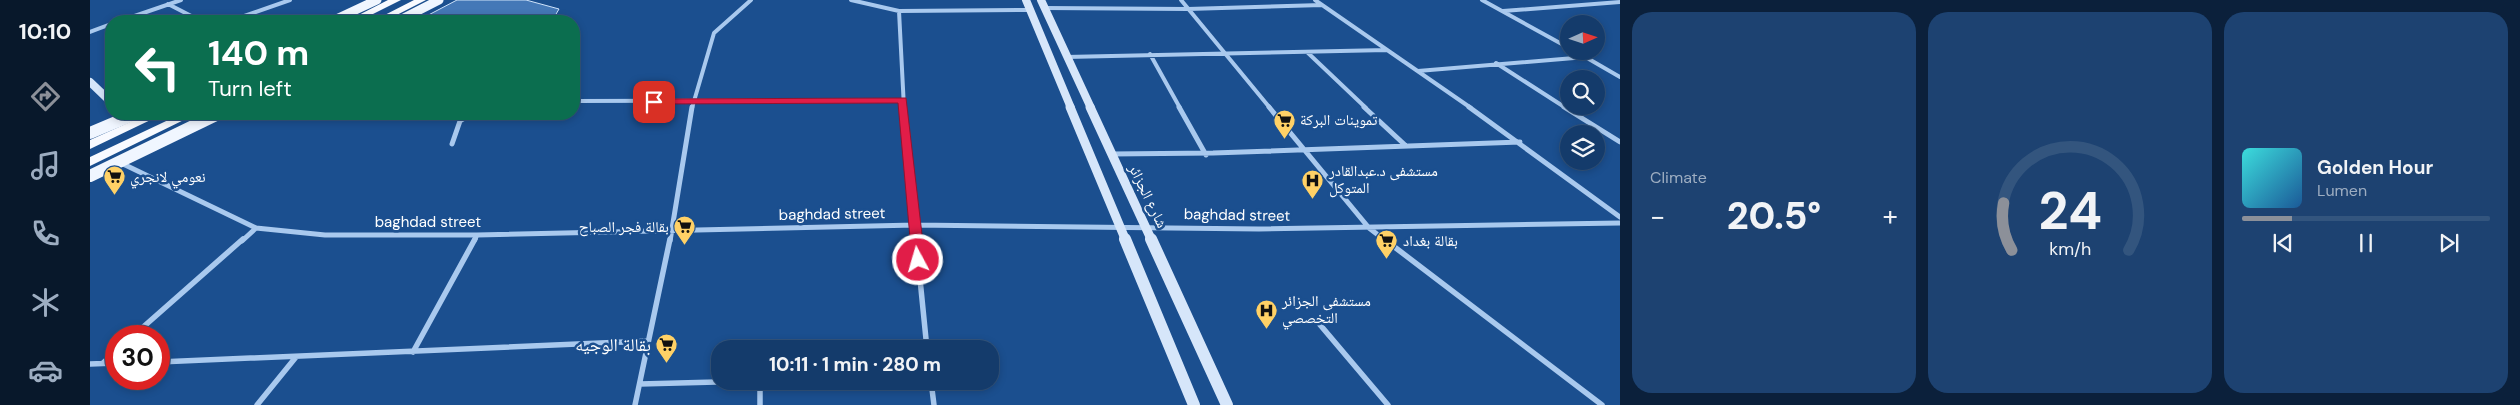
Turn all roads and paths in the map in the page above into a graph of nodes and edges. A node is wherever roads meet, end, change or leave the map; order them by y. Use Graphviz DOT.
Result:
graph roads {
  1 [pos="181,0"];
  2 [pos="290,0"];
  3 [pos="377,0"];
  4 [pos="396,0"];
  5 [pos="421,0"];
  6 [pos="439,0"];
  7 [pos="751,0"];
  8 [pos="851,0"];
  9 [pos="1026,0"];
  10 [pos="1181,0"];
  11 [pos="1315,0"];
  12 [pos="1482,0"];
  13 [pos="1620,2"];
  14 [pos="168,4"];
  15 [pos="1043,4"];
  16 [pos="1323,5"];
  17 [pos="1188,9"];
  18 [pos="356,10"];
  19 [pos="1031,10"];
  20 [pos="899,11"];
  21 [pos="1503,11"];
  22 [pos="368,13"];
  23 [pos="137,15"];
  24 [pos="189,15"];
  25 [pos="247,15"];
  26 [pos="345,15"];
  27 [pos="364,15"];
  28 [pos="390,15"];
  29 [pos="410,15"];
  30 [pos="105,26"];
  31 [pos="90,32"];
  32 [pos="1560,43"];
  33 [pos="1388,50"];
  34 [pos="1307,52"];
  35 [pos="1223,53"];
  36 [pos="1150,54"];
  37 [pos="1066,57"];
  38 [pos="1560,59"];
  39 [pos="1591,60"];
  40 [pos="1495,63"];
  41 [pos="1417,70"];
  42 [pos="1620,77"];
  43 [pos="90,82"];
  44 [pos="105,96"];
  45 [pos="903,100"];
  46 [pos="580,101"];
  47 [pos="694,102"];
  48 [pos="118,120"];
  49 [pos="144,120"];
  50 [pos="178,120"];
  51 [pos="206,120"];
  52 [pos="462,120"];
  53 [pos="90,133"];
  54 [pos="1520,142"];
  55 [pos="1620,142"];
  56 [pos="452,144"];
  57 [pos="90,145"];
  58 [pos="1405,145"];
  59 [pos="1304,150"];
  60 [pos="1110,154"];
  61 [pos="1206,155"];
  62 [pos="90,162"];
  63 [pos="120,162"];
  64 [pos="90,176"];
  65 [pos="1620,217"];
  66 [pos="1620,223"];
  67 [pos="915,225"];
  68 [pos="1147,227"];
  69 [pos="256,228"];
  70 [pos="1121,228"];
  71 [pos="1369,228"];
  72 [pos="672,230"];
  73 [pos="476,235"];
  74 [pos="1316,320"];
  75 [pos="146,325"];
  76 [pos="926,340"];
  77 [pos="647,341"];
  78 [pos="413,352"];
  79 [pos="296,357"];
  80 [pos="170,362"];
  81 [pos="103,363"];
  82 [pos="90,364"];
  83 [pos="711,382"];
  84 [pos="640,384"];
  85 [pos="760,390"];
  86 [pos="932,390"];
  87 [pos="257,405"];
  88 [pos="636,405"];
  89 [pos="760,405"];
  90 [pos="934,405"];
  91 [pos="1194,405"];
  92 [pos="1227,405"];
  93 [pos="1388,405"];
  94 [pos="1602,405"];
  1 -- 14 [label="street"];
  2 -- 25 [label="street"];
  3 -- 18 [label="main road"];
  4 -- 22 [label="highway"];
  5 -- 28 [label="highway"];
  6 -- 29 [label="main road"];
  7 -- 47 [label="street"];
  8 -- 20 [label="street"];
  9 -- 19 [label="main road"];
  10 -- 17 [label="street"];
  11 -- 16 [label="street"];
  12 -- 21 [label="street"];
  13 -- 21 [label="street"];
  14 -- 23 [label="street"];
  14 -- 24 [label="street"];
  15 -- 17 [label="street"];
  15 -- 19 [label="main road"];
  15 -- 37 [label="main road, شارع الجزائر"];
  16 -- 17 [label="street"];
  16 -- 33 [label="street"];
  17 -- 35 [label="street"];
  18 -- 22 [label="highway"];
  18 -- 26 [label="main road"];
  19 -- 20 [label="street"];
  19 -- 70 [label="main road"];
  20 -- 45 [label="street"];
  21 -- 32 [label="street"];
  22 -- 27 [label="highway"];
  30 -- 31 [label="street"];
  33 -- 34 [label="street"];
  33 -- 41 [label="street"];
  34 -- 35 [label="street"];
  34 -- 58 [label="street"];
  35 -- 36 [label="street"];
  35 -- 59 [label="street"];
  36 -- 37 [label="street"];
  36 -- 61 [label="street"];
  37 -- 60 [label="main road, شارع الجزائر"];
  38 -- 40 [label="street"];
  39 -- 42 [label="street"];
  40 -- 41 [label="street"];
  40 -- 55 [label="street"];
  41 -- 54 [label="street"];
  43 -- 44 [label="main road"];
  45 -- 47 [label="street"];
  45 -- 67 [label="street"];
  46 -- 47 [label="street"];
  47 -- 72 [label="street"];
  48 -- 53 [label="main road"];
  49 -- 57 [label="highway"];
  50 -- 62 [label="highway"];
  51 -- 63 [label="main road"];
  52 -- 56 [label="street"];
  54 -- 58 [label="street"];
  54 -- 65 [label="street"];
  58 -- 59 [label="street"];
  59 -- 61 [label="street"];
  59 -- 71 [label="street"];
  60 -- 61 [label="street"];
  60 -- 68 [label="main road, شارع الجزائر"];
  63 -- 64 [label="main road"];
  63 -- 69 [label="street, baghdad street"];
  66 -- 71 [label="street, baghdad street"];
  67 -- 70 [label="street, baghdad street"];
  67 -- 72 [label="street, baghdad street"];
  67 -- 76 [label="street"];
  68 -- 70 [label="street, baghdad street"];
  68 -- 71 [label="street, baghdad street"];
  68 -- 92 [label="main road, شارع الجزائر"];
  69 -- 73 [label="street, baghdad street"];
  69 -- 75 [label="street"];
  70 -- 91 [label="main road"];
  71 -- 94 [label="street"];
  72 -- 73 [label="street, baghdad street"];
  72 -- 77 [label="street"];
  73 -- 78 [label="street"];
  74 -- 93 [label="street"];
  77 -- 78 [label="street"];
  77 -- 84 [label="street"];
  78 -- 79 [label="street"];
  79 -- 80 [label="street"];
  79 -- 87 [label="street"];
  81 -- 82 [label="street"];
  83 -- 84 [label="street"];
  84 -- 88 [label="street"];
  85 -- 89 [label="street"];
  86 -- 90 [label="street"];
}
